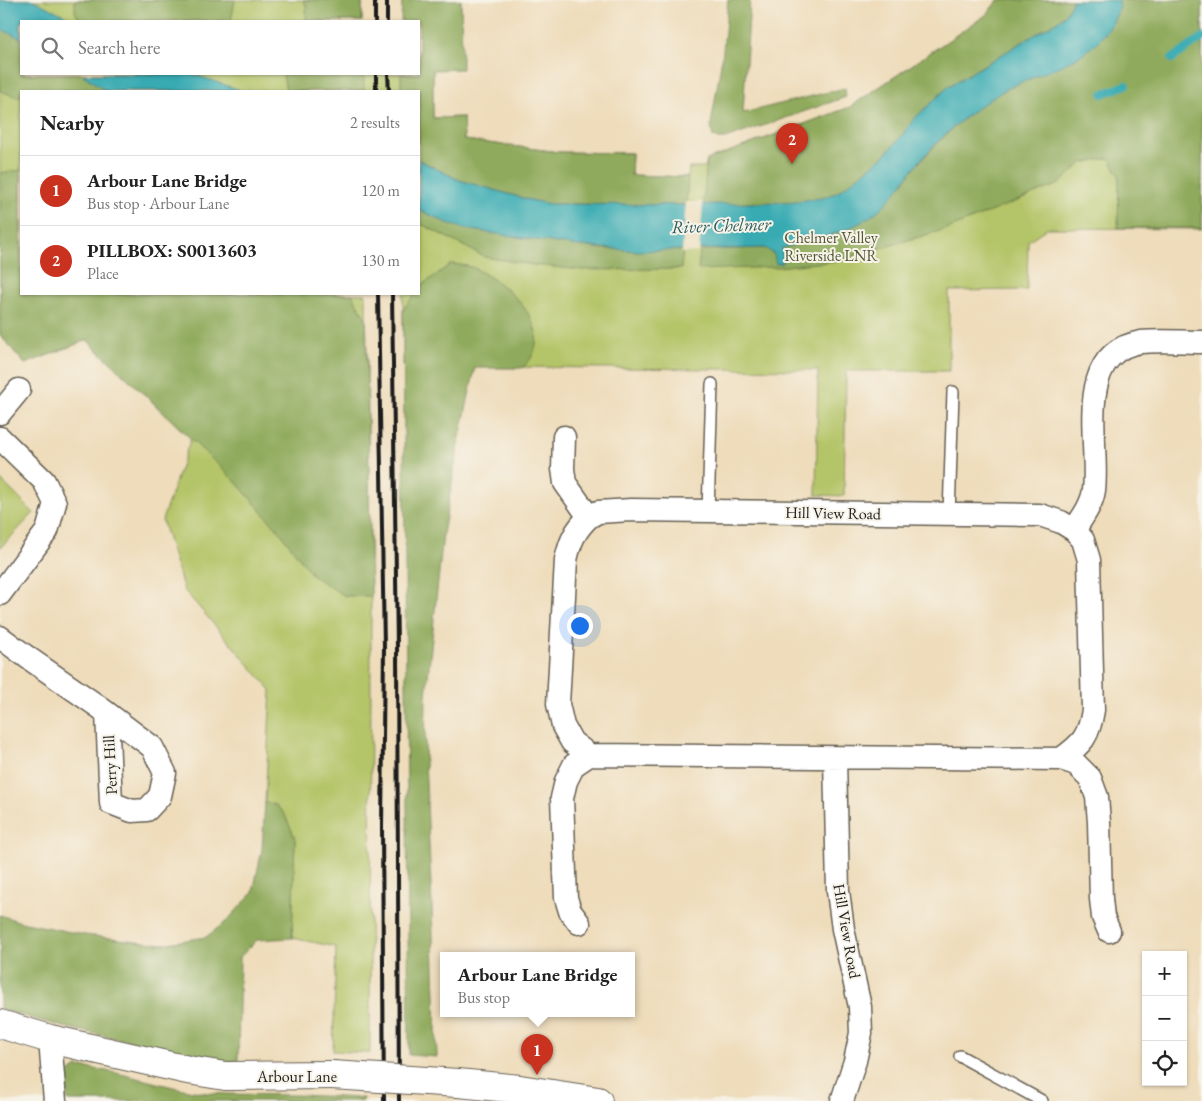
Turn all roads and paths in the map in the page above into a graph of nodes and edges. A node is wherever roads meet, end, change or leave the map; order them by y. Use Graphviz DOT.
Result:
graph roads {
  1 [pos="1202,342"];
  2 [pos="712,384"];
  3 [pos="19,390"];
  4 [pos="953,392"];
  5 [pos="0,413"];
  6 [pos="0,438"];
  7 [pos="564,438"];
  8 [pos="708,512"];
  9 [pos="949,515"];
  10 [pos="589,517"];
  11 [pos="1074,530"];
  12 [pos="0,594"];
  13 [pos="0,637"];
  14 [pos="107,713"];
  15 [pos="588,755"];
  16 [pos="836,758"];
  17 [pos="1061,759"];
  18 [pos="579,923"];
  19 [pos="1109,931"];
  20 [pos="0,1024"];
  21 [pos="50,1039"];
  22 [pos="960,1056"];
  23 [pos="55,1101"];
  24 [pos="598,1101"];
  25 [pos="842,1101"];
  26 [pos="1042,1101"];
  1 -- 11 [label="street"];
  2 -- 8 [label="lane"];
  3 -- 5 [label="street"];
  4 -- 9 [label="lane"];
  6 -- 12 [label="street"];
  7 -- 10 [label="street"];
  8 -- 9 [label="street, Hill View Road"];
  8 -- 10 [label="street, Hill View Road"];
  9 -- 11 [label="street, Hill View Road"];
  10 -- 15 [label="street"];
  11 -- 17 [label="street"];
  13 -- 14 [label="street, Perry Hill"];
  15 -- 16 [label="street"];
  15 -- 18 [label="street"];
  16 -- 17 [label="street"];
  16 -- 25 [label="street, Hill View Road"];
  17 -- 19 [label="street"];
  20 -- 21 [label="street, Arbour Lane"];
  21 -- 23 [label="street"];
  21 -- 24 [label="street, Arbour Lane, bridge"];
  22 -- 26 [label="lane"];
}
